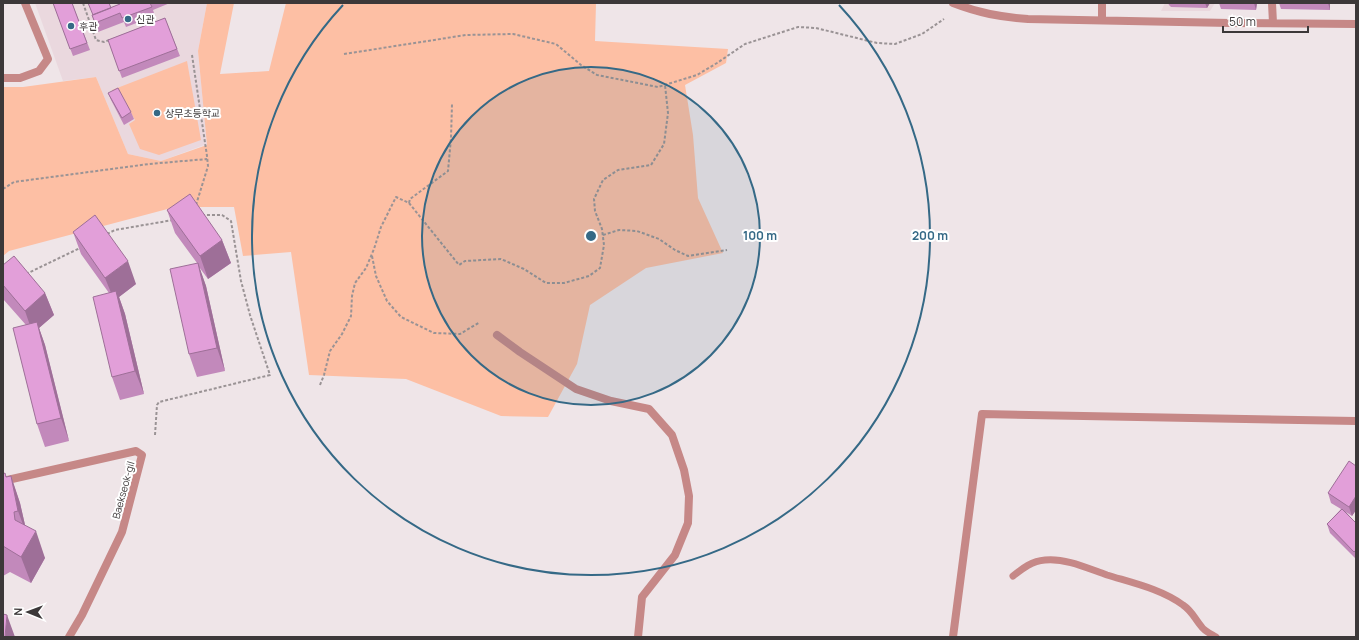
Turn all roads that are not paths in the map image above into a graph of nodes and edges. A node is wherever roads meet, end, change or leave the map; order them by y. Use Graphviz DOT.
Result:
graph roads {
  1 [pos="25,3"];
  2 [pos="953,3"];
  3 [pos="1102,3"];
  4 [pos="1272,3"];
  5 [pos="1102,20"];
  6 [pos="1273,23"];
  7 [pos="1356,24"];
  8 [pos="3,78"];
  9 [pos="497,335"];
  10 [pos="1356,421"];
  11 [pos="3,481"];
  12 [pos="1013,576"];
  13 [pos="69,637"];
  14 [pos="638,637"];
  15 [pos="953,637"];
  16 [pos="1216,637"];
  1 -- 8 [label="street"];
  2 -- 5 [label="street"];
  3 -- 5 [label="street"];
  4 -- 6 [label="street"];
  5 -- 6 [label="street"];
  6 -- 7 [label="street"];
  9 -- 14 [label="street"];
  10 -- 15 [label="street"];
  11 -- 13 [label="street, Baekseok-gil"];
  12 -- 16 [label="lane"];
}
